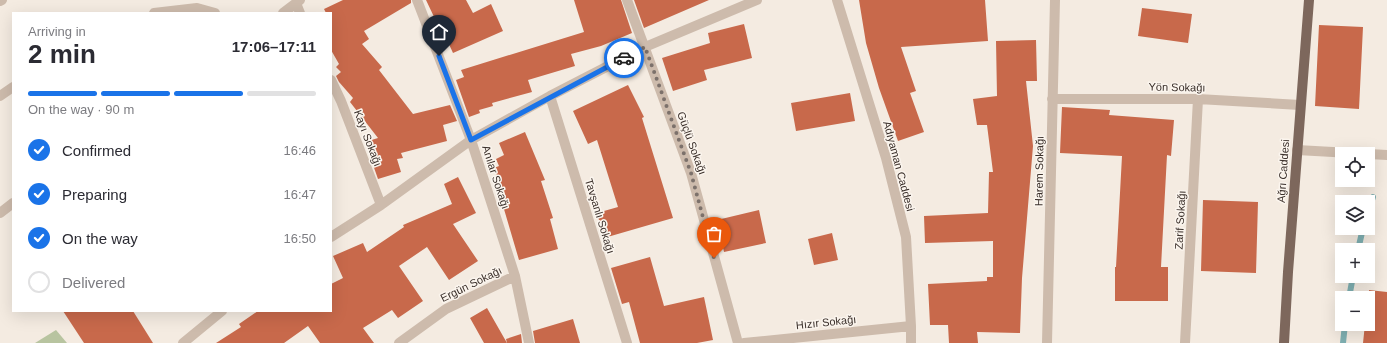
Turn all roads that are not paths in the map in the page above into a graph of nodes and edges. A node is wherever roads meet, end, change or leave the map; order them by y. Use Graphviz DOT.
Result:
graph roads {
  1 [pos="417,0"];
  2 [pos="627,0"];
  3 [pos="757,0"];
  4 [pos="837,0"];
  5 [pos="1055,0"];
  6 [pos="1309,0"];
  7 [pos="298,2"];
  8 [pos="163,12"];
  9 [pos="212,12"];
  10 [pos="284,12"];
  11 [pos="300,12"];
  12 [pos="645,47"];
  13 [pos="332,82"];
  14 [pos="12,88"];
  15 [pos="0,96"];
  16 [pos="550,96"];
  17 [pos="1052,99"];
  18 [pos="1198,99"];
  19 [pos="1300,105"];
  20 [pos="471,140"];
  21 [pos="1297,150"];
  22 [pos="1387,154"];
  23 [pos="12,204"];
  24 [pos="381,206"];
  25 [pos="0,212"];
  26 [pos="332,236"];
  27 [pos="515,276"];
  28 [pos="221,312"];
  29 [pos="911,326"];
  30 [pos="183,343"];
  31 [pos="399,343"];
  32 [pos="529,343"];
  33 [pos="627,343"];
  34 [pos="738,343"];
  35 [pos="744,343"];
  36 [pos="911,343"];
  37 [pos="1046,343"];
  38 [pos="1185,343"];
  39 [pos="1284,343"];
  1 -- 20 [label="street, Anılar Sokağı"];
  2 -- 12 [label="street, Güçlü Sokağı"];
  3 -- 12 [label="street"];
  4 -- 29 [label="street, Adıyaman Caddesi"];
  5 -- 17 [label="street, Harem Sokağı"];
  6 -- 19 [label="main road, Ağrı Caddesi"];
  7 -- 10 [label="street"];
  7 -- 11 [label="street"];
  8 -- 9 [label="street"];
  12 -- 16 [label="street"];
  12 -- 34 [label="street, Güçlü Sokağı"];
  13 -- 24 [label="street, Kayı Sokağı"];
  14 -- 15 [label="street"];
  16 -- 20 [label="street"];
  16 -- 33 [label="street, Tavşanlı Sokağı"];
  17 -- 18 [label="street, Yön Sokağı"];
  17 -- 37 [label="street, Harem Sokağı"];
  18 -- 19 [label="street, Yön Sokağı"];
  18 -- 38 [label="street, Zarif Sokağı"];
  19 -- 21 [label="main road, Ağrı Caddesi"];
  20 -- 24 [label="street"];
  20 -- 27 [label="street, Anılar Sokağı"];
  21 -- 22 [label="street"];
  21 -- 39 [label="main road, Ağrı Caddesi"];
  23 -- 25 [label="street"];
  24 -- 26 [label="street"];
  27 -- 31 [label="street, Ergün Sokağı"];
  27 -- 32 [label="street, Anılar Sokağı"];
  28 -- 30 [label="street"];
  29 -- 35 [label="street, Hızır Sokağı"];
  29 -- 36 [label="street, Adıyaman Caddesi"];
}
